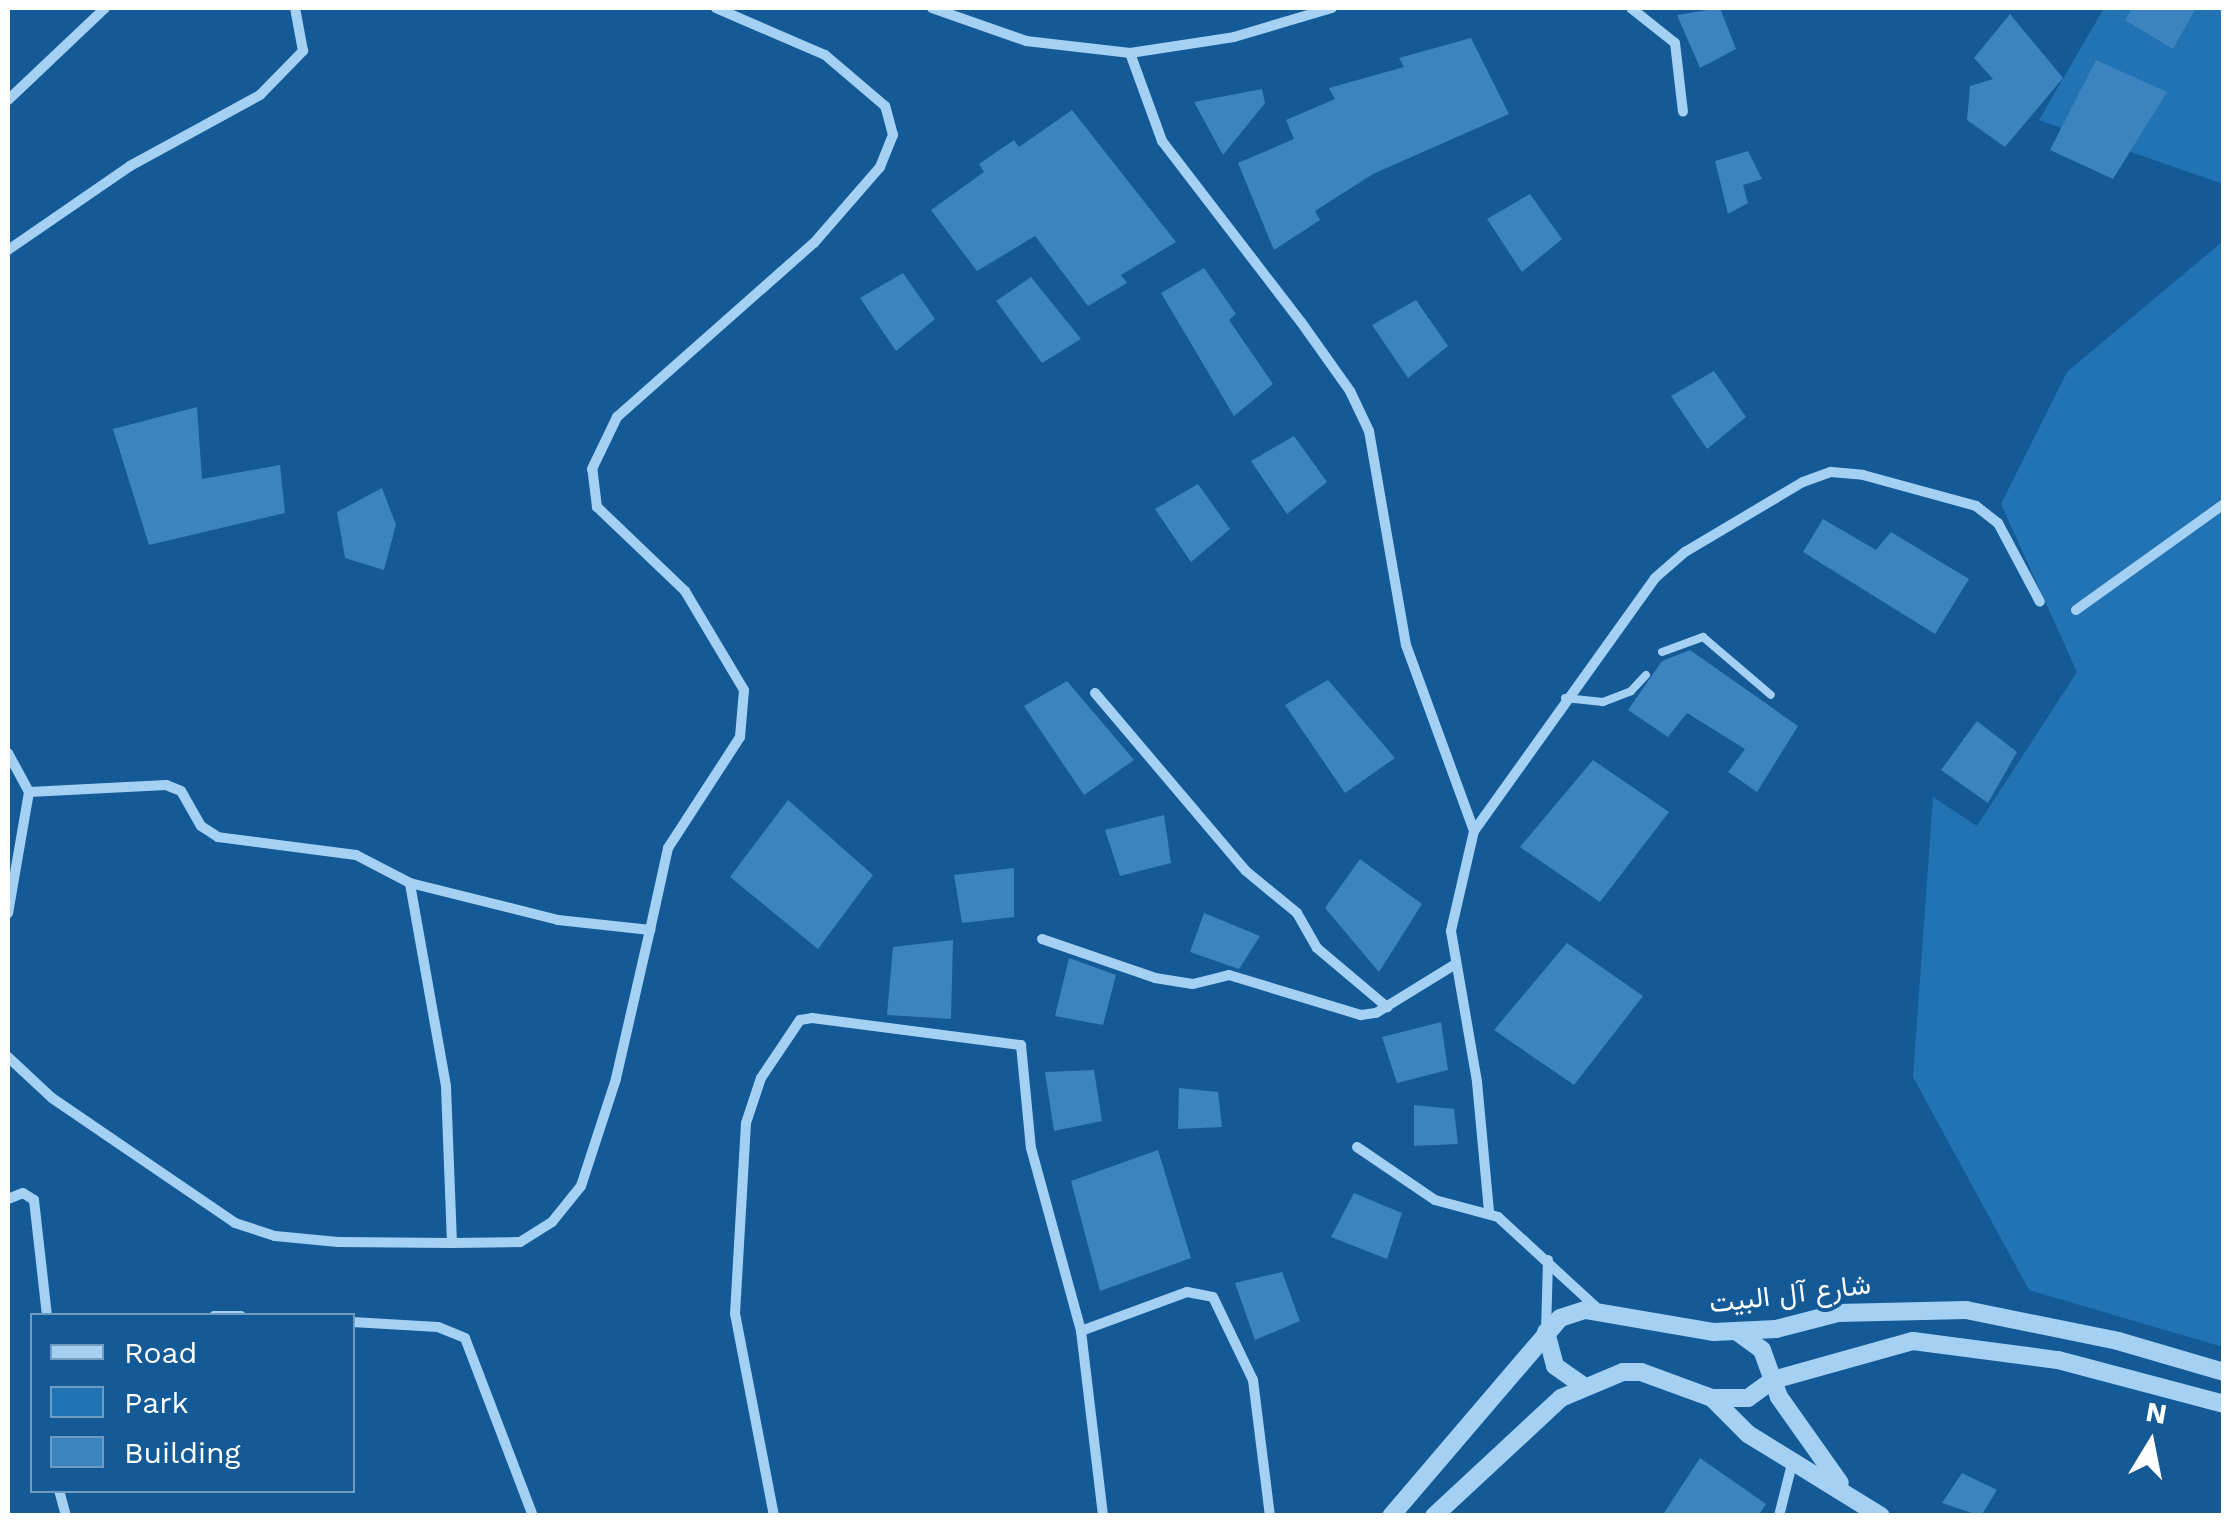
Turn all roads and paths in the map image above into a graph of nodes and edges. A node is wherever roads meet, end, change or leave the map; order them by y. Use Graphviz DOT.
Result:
graph roads {
  1 [pos="105,8"];
  2 [pos="295,8"];
  3 [pos="716,8"];
  4 [pos="932,8"];
  5 [pos="1332,8"];
  6 [pos="1631,8"];
  7 [pos="1130,53"];
  8 [pos="8,100"];
  9 [pos="1683,112"];
  10 [pos="8,250"];
  11 [pos="2224,504"];
  12 [pos="2040,602"];
  13 [pos="2076,610"];
  14 [pos="1662,652"];
  15 [pos="1646,675"];
  16 [pos="1095,693"];
  17 [pos="1771,695"];
  18 [pos="1565,698"];
  19 [pos="8,753"];
  20 [pos="29,792"];
  21 [pos="1474,831"];
  22 [pos="410,883"];
  23 [pos="8,913"];
  24 [pos="650,930"];
  25 [pos="1042,938"];
  26 [pos="1454,965"];
  27 [pos="1387,1007"];
  28 [pos="8,1057"];
  29 [pos="1358,1147"];
  30 [pos="8,1199"];
  31 [pos="1488,1212"];
  32 [pos="452,1243"];
  33 [pos="1548,1258"];
  34 [pos="1602,1312"];
  35 [pos="47,1313"];
  36 [pos="355,1322"];
  37 [pos="1082,1331"];
  38 [pos="1736,1331"];
  39 [pos="1546,1332"];
  40 [pos="2224,1372"];
  41 [pos="1774,1380"];
  42 [pos="1584,1386"];
  43 [pos="1712,1398"];
  44 [pos="2224,1404"];
  45 [pos="1793,1459"];
  46 [pos="1846,1492"];
  47 [pos="533,1516"];
  48 [pos="774,1516"];
  49 [pos="1104,1516"];
  50 [pos="1270,1516"];
  51 [pos="1390,1516"];
  52 [pos="1434,1516"];
  53 [pos="1779,1516"];
  54 [pos="1881,1516"];
  1 -- 8 [label="street"];
  2 -- 10 [label="street"];
  3 -- 24 [label="street"];
  4 -- 7 [label="street"];
  5 -- 7 [label="street"];
  6 -- 9 [label="street"];
  7 -- 21 [label="street"];
  11 -- 13 [label="street"];
  12 -- 18 [label="street"];
  14 -- 17 [label="lane"];
  15 -- 18 [label="lane"];
  16 -- 27 [label="street"];
  18 -- 21 [label="street"];
  19 -- 20 [label="street"];
  20 -- 22 [label="street"];
  20 -- 23 [label="street"];
  21 -- 26 [label="street"];
  22 -- 24 [label="street"];
  22 -- 32 [label="street"];
  24 -- 32 [label="street"];
  25 -- 27 [label="street"];
  26 -- 27 [label="street"];
  26 -- 31 [label="street"];
  28 -- 32 [label="street"];
  29 -- 31 [label="street"];
  30 -- 35 [label="street"];
  31 -- 33 [label="street"];
  33 -- 34 [label="street"];
  33 -- 39 [label="street"];
  34 -- 38 [label="street, شارع آل البيت"];
  34 -- 39 [label="street, شارع آل البيت"];
  36 -- 47 [label="street"];
  37 -- 48 [label="street"];
  37 -- 49 [label="street"];
  37 -- 50 [label="street"];
  38 -- 40 [label="street, شارع آل البيت"];
  38 -- 41 [label="street"];
  39 -- 42 [label="street"];
  39 -- 51 [label="street, شارع آل البيت"];
  41 -- 43 [label="street"];
  41 -- 44 [label="street"];
  41 -- 46 [label="street"];
  42 -- 43 [label="street"];
  42 -- 52 [label="street"];
  43 -- 45 [label="street"];
  45 -- 46 [label="street"];
  45 -- 53 [label="street"];
  46 -- 54 [label="street"];
}
